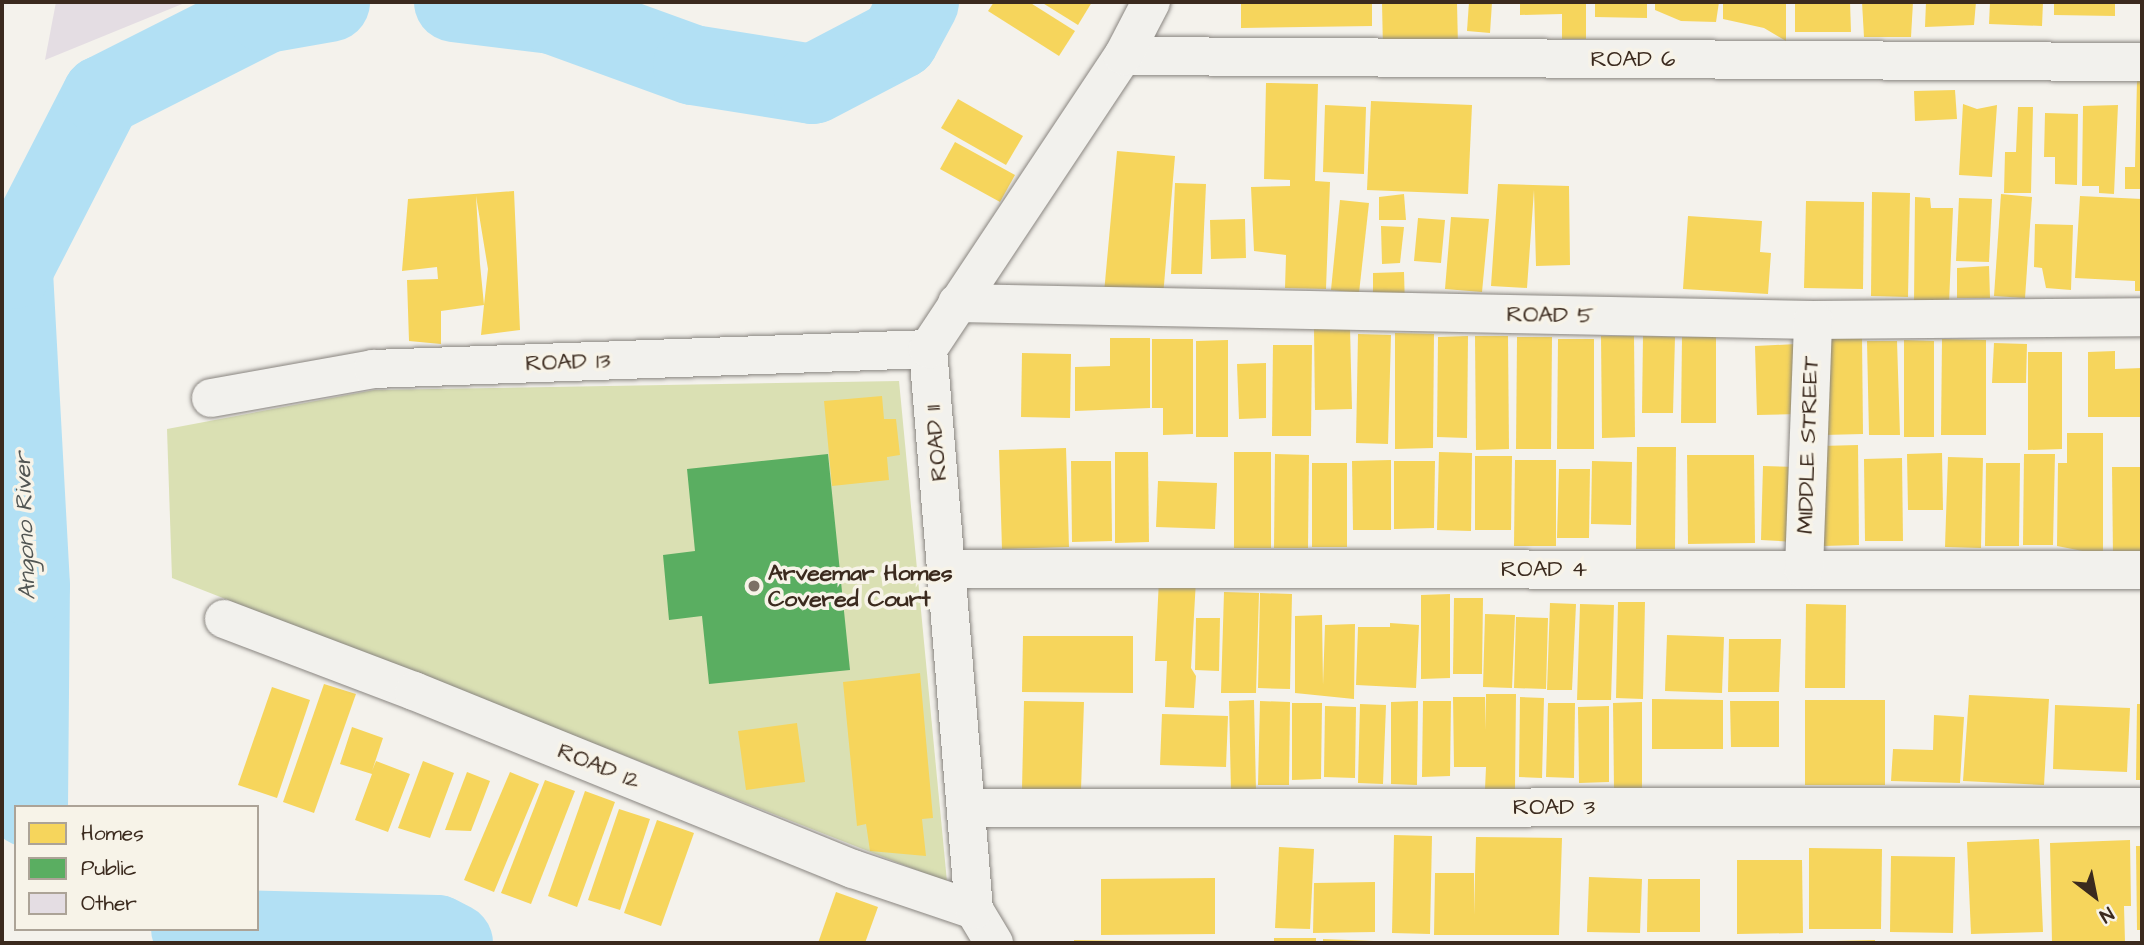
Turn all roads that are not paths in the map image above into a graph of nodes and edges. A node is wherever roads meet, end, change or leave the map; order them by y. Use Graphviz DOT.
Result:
graph roads {
  1 [pos="1151,2"];
  2 [pos="1123,56"];
  3 [pos="2142,62"];
  4 [pos="957,303"];
  5 [pos="2142,317"];
  6 [pos="1813,320"];
  7 [pos="928,349"];
  8 [pos="211,398"];
  9 [pos="946,569"];
  10 [pos="1804,569"];
  11 [pos="2142,570"];
  12 [pos="224,619"];
  13 [pos="2142,807"];
  14 [pos="966,808"];
  15 [pos="974,910"];
  16 [pos="994,943"];
  1 -- 2 [label="street"];
  2 -- 3 [label="street, ROAD 6"];
  2 -- 4 [label="street"];
  4 -- 6 [label="street, ROAD 5"];
  4 -- 7 [label="street"];
  5 -- 6 [label="street, ROAD 5"];
  6 -- 10 [label="street, MIDDLE STREET"];
  7 -- 8 [label="street, ROAD 13"];
  7 -- 9 [label="street, ROAD 11"];
  9 -- 10 [label="street, ROAD 4"];
  9 -- 14 [label="street, ROAD 11"];
  10 -- 11 [label="street, ROAD 4"];
  12 -- 15 [label="street, ROAD 12"];
  13 -- 14 [label="street, ROAD 3"];
  14 -- 15 [label="street, ROAD 11"];
  15 -- 16 [label="street, ROAD 11"];
}
